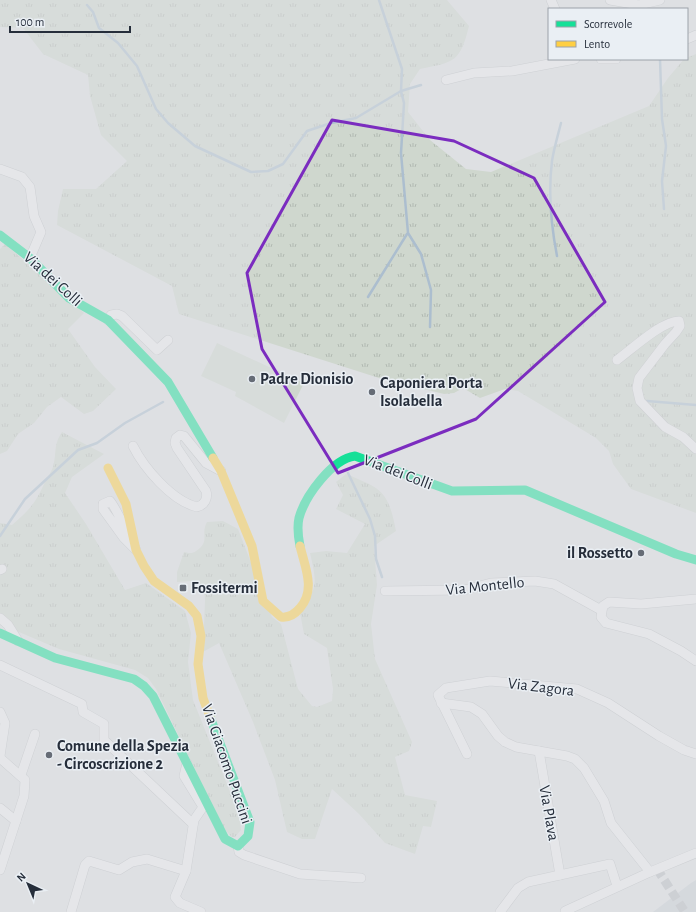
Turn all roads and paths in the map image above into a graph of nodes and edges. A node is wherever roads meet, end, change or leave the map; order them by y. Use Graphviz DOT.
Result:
graph roads {
  1 [pos="610,0"];
  2 [pos="660,0"];
  3 [pos="570,60"];
  4 [pos="446,80"];
  5 [pos="0,169"];
  6 [pos="0,235"];
  7 [pos="30,258"];
  8 [pos="108,320"];
  9 [pos="168,340"];
  10 [pos="617,360"];
  11 [pos="133,446"];
  12 [pos="696,449"];
  13 [pos="108,468"];
  14 [pos="221,471"];
  15 [pos="136,550"];
  16 [pos="696,560"];
  17 [pos="385,591"];
  18 [pos="696,599"];
  19 [pos="602,610"];
  20 [pos="0,618"];
  21 [pos="0,633"];
  22 [pos="19,642"];
  23 [pos="696,661"];
  24 [pos="0,665"];
  25 [pos="441,703"];
  26 [pos="0,712"];
  27 [pos="35,734"];
  28 [pos="539,751"];
  29 [pos="467,754"];
  30 [pos="696,754"];
  31 [pos="0,757"];
  32 [pos="187,762"];
  33 [pos="21,775"];
  34 [pos="0,808"];
  35 [pos="0,818"];
  36 [pos="16,821"];
  37 [pos="193,824"];
  38 [pos="238,846"];
  39 [pos="696,853"];
  40 [pos="0,870"];
  41 [pos="186,871"];
  42 [pos="653,871"];
  43 [pos="560,875"];
  44 [pos="361,878"];
  45 [pos="617,886"];
  46 [pos="565,911"];
  47 [pos="71,912"];
  48 [pos="201,912"];
  49 [pos="500,912"];
  1 -- 2 [label="street"];
  3 -- 4 [label="street"];
  5 -- 7 [label="street"];
  6 -- 7 [label="street, Via dei Colli"];
  7 -- 8 [label="street, Via dei Colli"];
  8 -- 9 [label="street"];
  8 -- 14 [label="street, Via dei Colli"];
  10 -- 12 [label="street"];
  11 -- 14 [label="street"];
  13 -- 15 [label="street, Via Giacomo Puccini"];
  14 -- 16 [label="street, Via dei Colli"];
  15 -- 15 [label="street, Via Giacomo Puccini"];
  15 -- 38 [label="street, Via Giacomo Puccini"];
  17 -- 19 [label="street, Via Montello"];
  18 -- 19 [label="street"];
  19 -- 23 [label="street"];
  20 -- 22 [label="street"];
  21 -- 22 [label="street, Via Giacomo Puccini"];
  22 -- 32 [label="street, Via Giacomo Puccini"];
  24 -- 37 [label="street"];
  25 -- 28 [label="street"];
  25 -- 29 [label="street"];
  25 -- 30 [label="street, Via Zagora"];
  26 -- 31 [label="street"];
  27 -- 33 [label="street"];
  28 -- 42 [label="street"];
  28 -- 43 [label="street, Via Plava"];
  31 -- 33 [label="street"];
  32 -- 37 [label="street"];
  32 -- 38 [label="street, Via Giacomo Puccini"];
  33 -- 36 [label="street"];
  34 -- 36 [label="street"];
  35 -- 36 [label="street"];
  36 -- 40 [label="street"];
  37 -- 41 [label="street"];
  38 -- 44 [label="street"];
  39 -- 42 [label="street"];
  41 -- 47 [label="street"];
  41 -- 48 [label="street"];
  42 -- 45 [label="street"];
  43 -- 45 [label="street"];
  43 -- 49 [label="street"];
  45 -- 46 [label="street"];
}
